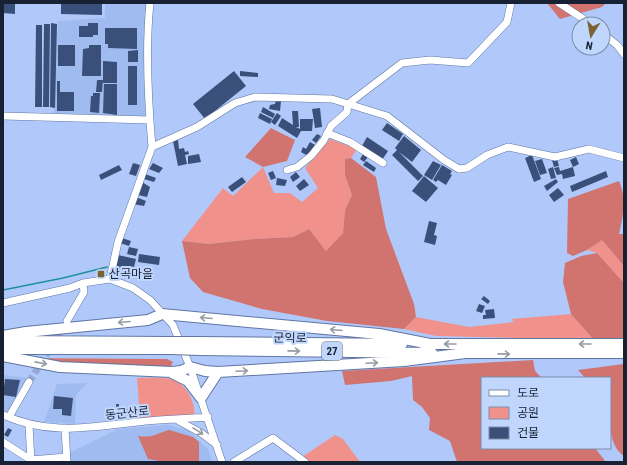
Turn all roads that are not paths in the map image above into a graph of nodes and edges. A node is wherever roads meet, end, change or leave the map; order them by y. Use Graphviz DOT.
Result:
graph roads {
  1 [pos="150,3"];
  2 [pos="511,3"];
  3 [pos="559,3"];
  4 [pos="579,16"];
  5 [pos="611,40"];
  6 [pos="624,54"];
  7 [pos="348,104"];
  8 [pos="3,116"];
  9 [pos="150,120"];
  10 [pos="327,133"];
  11 [pos="152,147"];
  12 [pos="624,158"];
  13 [pos="383,163"];
  14 [pos="287,170"];
  15 [pos="110,279"];
  16 [pos="83,283"];
  17 [pos="3,303"];
  18 [pos="162,314"];
  19 [pos="67,321"];
  20 [pos="3,336"];
  21 [pos="3,341"];
  22 [pos="430,344"];
  23 [pos="624,344"];
  24 [pos="171,346"];
  25 [pos="197,346"];
  26 [pos="3,349"];
  27 [pos="465,353"];
  28 [pos="624,353"];
  29 [pos="3,356"];
  30 [pos="190,367"];
  31 [pos="172,372"];
  32 [pos="218,372"];
  33 [pos="29,382"];
  34 [pos="201,398"];
  35 [pos="6,416"];
  36 [pos="208,417"];
  37 [pos="177,420"];
  38 [pos="29,425"];
  39 [pos="65,428"];
  40 [pos="3,442"];
  41 [pos="217,446"];
  42 [pos="66,459"];
  43 [pos="31,461"];
  44 [pos="222,462"];
  45 [pos="234,462"];
  46 [pos="305,462"];
  1 -- 9 [label="street"];
  2 -- 7 [label="street"];
  3 -- 4 [label="street"];
  5 -- 6 [label="street"];
  7 -- 10 [label="street"];
  7 -- 11 [label="street"];
  7 -- 12 [label="street"];
  8 -- 9 [label="street"];
  9 -- 11 [label="street"];
  10 -- 13 [label="street"];
  10 -- 14 [label="street"];
  11 -- 15 [label="street"];
  15 -- 16 [label="street"];
  15 -- 18 [label="street"];
  16 -- 17 [label="street"];
  16 -- 19 [label="street"];
  18 -- 20 [label="highway, one-way"];
  22 -- 18 [label="highway, one-way"];
  18 -- 30 [label="street"];
  21 -- 24 [label="highway, 군익로 / 27"];
  23 -- 22 [label="highway, 군익로 / 27, one-way"];
  22 -- 25 [label="highway, 군익로 / 27"];
  24 -- 25 [label="highway, 군익로 / 27, bridge"];
  24 -- 26 [label="highway, 군익로 / 27"];
  25 -- 27 [label="highway, 군익로 / 27, one-way"];
  27 -- 28 [label="highway, 군익로 / 27, one-way"];
  32 -- 27 [label="highway, one-way"];
  29 -- 31 [label="highway, one-way"];
  30 -- 31 [label="highway"];
  30 -- 32 [label="highway"];
  30 -- 34 [label="street"];
  31 -- 34 [label="highway"];
  32 -- 34 [label="highway"];
  33 -- 35 [label="street"];
  34 -- 36 [label="street"];
  35 -- 38 [label="street, 동군산로"];
  36 -- 37 [label="street, 동군산로"];
  36 -- 41 [label="street"];
  37 -- 39 [label="street, 동군산로"];
  37 -- 41 [label="street, one-way"];
  38 -- 39 [label="street, 동군산로"];
  38 -- 43 [label="street"];
  39 -- 42 [label="street"];
  40 -- 43 [label="street"];
  41 -- 44 [label="street"];
  42 -- 43 [label="street"];
  45 -- 46 [label="street"];
}
